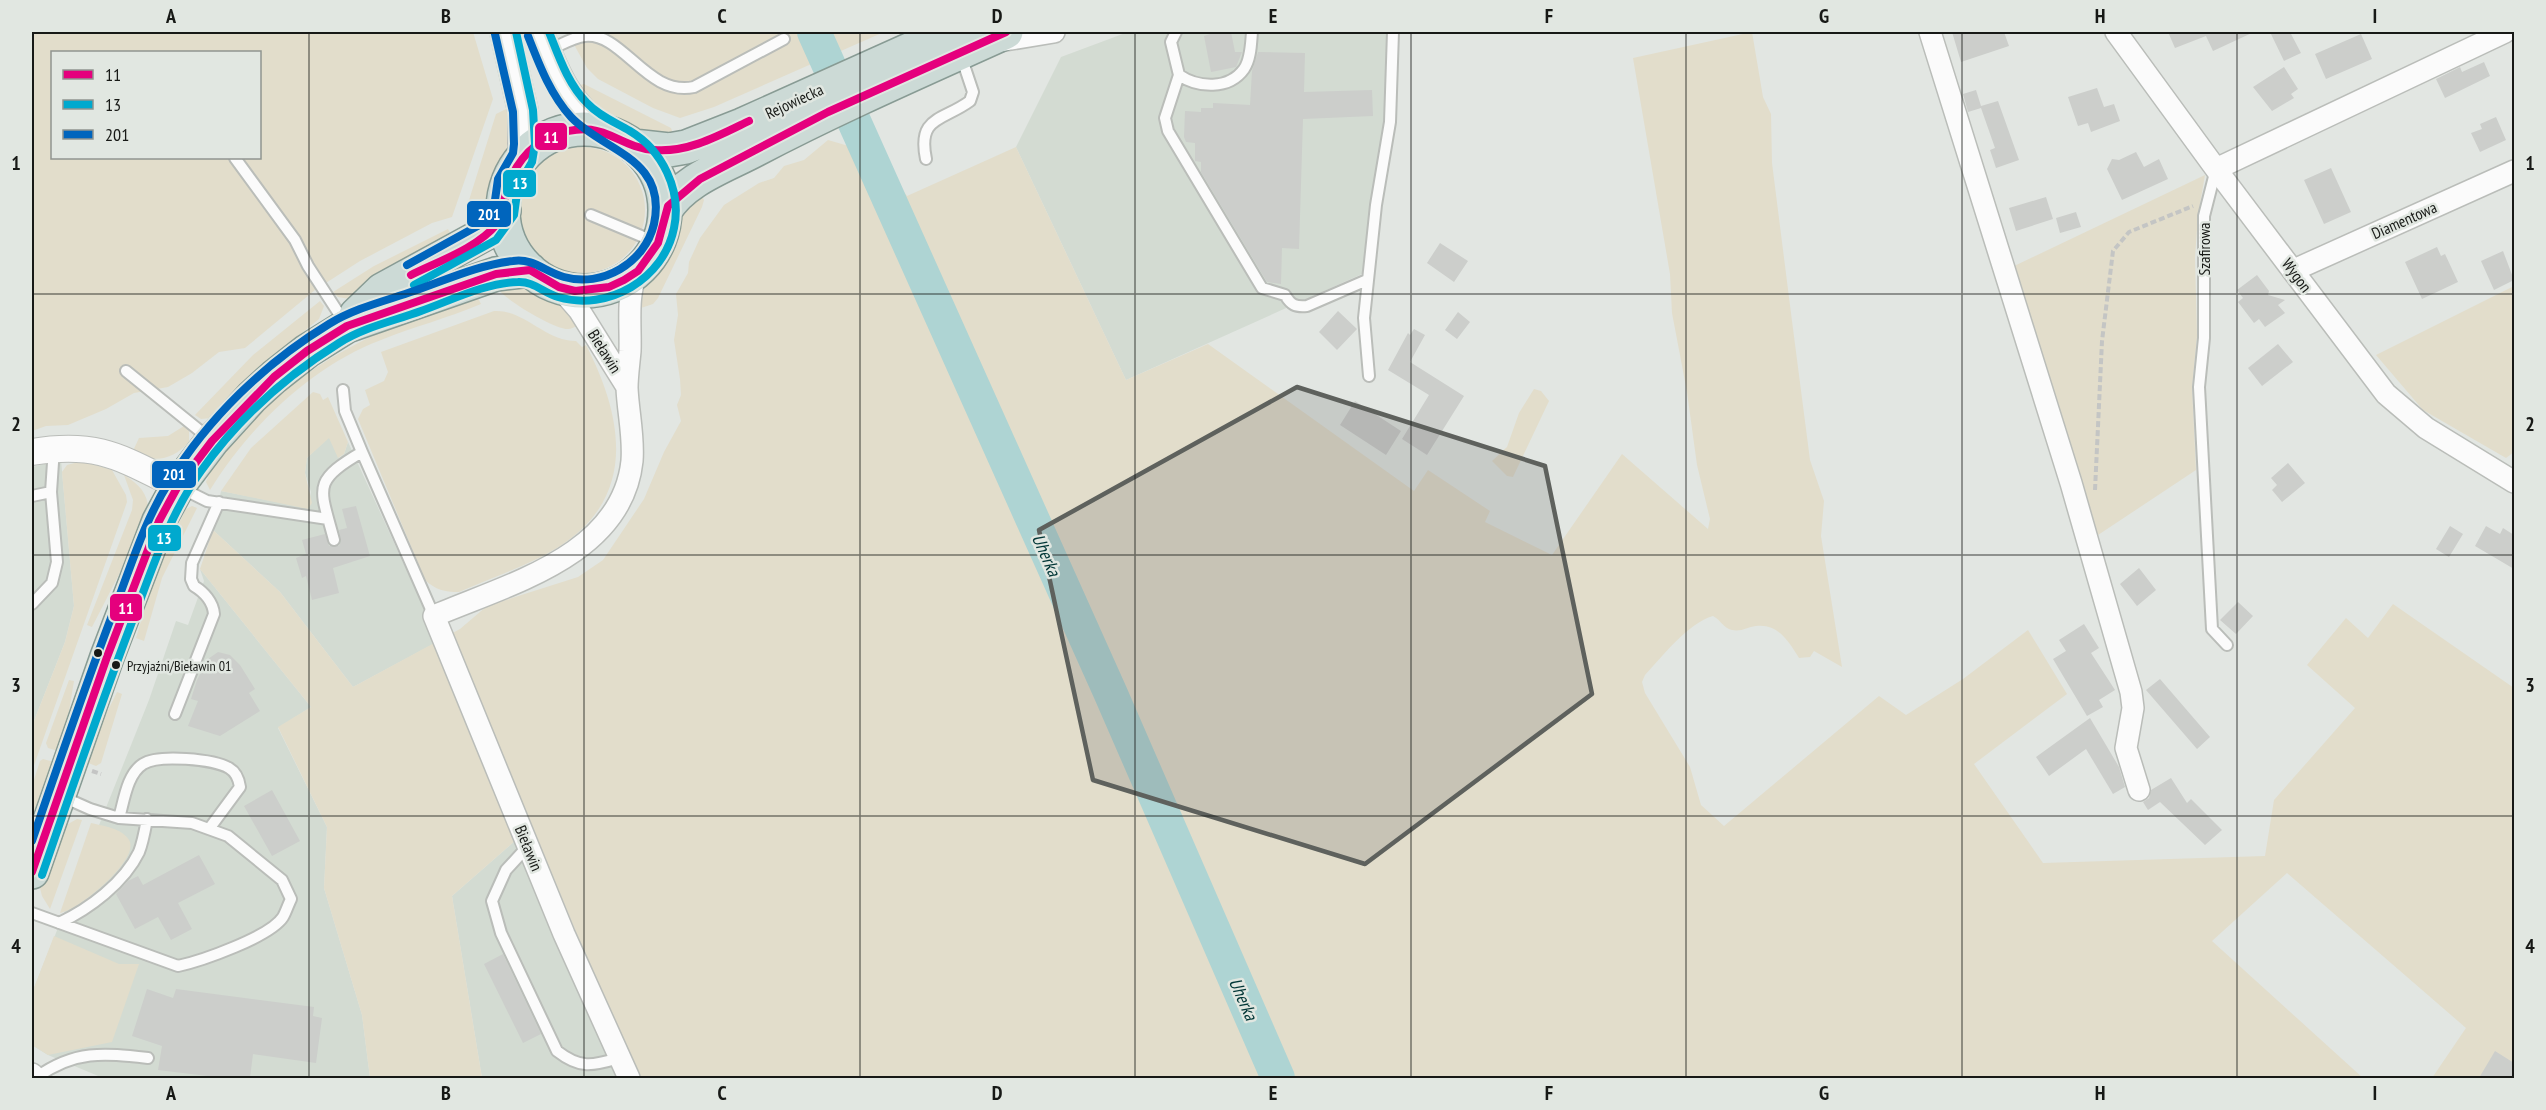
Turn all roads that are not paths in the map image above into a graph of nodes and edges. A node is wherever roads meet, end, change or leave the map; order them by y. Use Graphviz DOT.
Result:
graph roads {
  1 [pos="505,32"];
  2 [pos="1054,32"];
  3 [pos="1176,32"];
  4 [pos="1252,32"];
  5 [pos="1393,32"];
  6 [pos="1930,32"];
  7 [pos="2116,32"];
  8 [pos="2505,32"];
  9 [pos="784,39"];
  10 [pos="974,40"];
  11 [pos="542,41"];
  12 [pos="1179,75"];
  13 [pos="822,102"];
  14 [pos="604,132"];
  15 [pos="633,146"];
  16 [pos="523,157"];
  17 [pos="236,159"];
  18 [pos="926,159"];
  19 [pos="2216,169"];
  20 [pos="2514,171"];
  21 [pos="504,211"];
  22 [pos="665,211"];
  23 [pos="591,215"];
  24 [pos="658,243"];
  25 [pos="530,270"];
  26 [pos="2294,270"];
  27 [pos="638,271"];
  28 [pos="1366,280"];
  29 [pos="559,287"];
  30 [pos="346,326"];
  31 [pos="126,371"];
  32 [pos="1370,376"];
  33 [pos="627,387"];
  34 [pos="343,390"];
  35 [pos="212,441"];
  36 [pos="43,450"];
  37 [pos="362,452"];
  38 [pos="2514,482"];
  39 [pos="178,486"];
  40 [pos="51,492"];
  41 [pos="32,496"];
  42 [pos="219,502"];
  43 [pos="328,519"];
  44 [pos="334,540"];
  45 [pos="32,604"];
  46 [pos="434,616"];
  47 [pos="2227,645"];
  48 [pos="175,714"];
  49 [pos="2139,790"];
  50 [pos="58,795"];
  51 [pos="119,818"];
  52 [pos="147,819"];
  53 [pos="209,829"];
  54 [pos="528,846"];
  55 [pos="32,872"];
  56 [pos="32,913"];
  57 [pos="58,923"];
  58 [pos="148,1058"];
  59 [pos="619,1058"];
  60 [pos="36,1077"];
  61 [pos="629,1078"];
  1 -- 16 [label="main road"];
  2 -- 10 [label="street"];
  3 -- 12 [label="lane"];
  4 -- 12 [label="lane"];
  5 -- 28 [label="lane"];
  6 -- 49 [label="street"];
  7 -- 19 [label="street, Wygon"];
  8 -- 19 [label="street"];
  9 -- 11 [label="lane"];
  10 -- 13 [label="highway, Rejowiecka"];
  10 -- 18 [label="lane"];
  11 -- 14 [label="main road"];
  12 -- 28 [label="lane"];
  13 -- 15 [label="highway, Rejowiecka"];
  13 -- 22 [label="highway, Rejowiecka"];
  14 -- 15 [label="highway"];
  14 -- 16 [label="highway"];
  15 -- 22 [label="highway"];
  16 -- 21 [label="highway"];
  17 -- 30 [label="lane"];
  19 -- 26 [label="street, Wygon"];
  19 -- 47 [label="lane, Szafirowa"];
  20 -- 26 [label="street, Diamentowa"];
  21 -- 25 [label="highway"];
  21 -- 30 [label="highway"];
  22 -- 24 [label="highway"];
  23 -- 24 [label="lane"];
  24 -- 27 [label="highway"];
  25 -- 29 [label="highway"];
  25 -- 30 [label="highway"];
  26 -- 38 [label="street, Wygon"];
  27 -- 29 [label="highway"];
  27 -- 33 [label="street, Bieławin"];
  28 -- 32 [label="lane"];
  29 -- 33 [label="street, Bieławin"];
  30 -- 35 [label="highway"];
  31 -- 35 [label="lane"];
  33 -- 46 [label="street, Bieławin"];
  34 -- 37 [label="lane, Bieławin"];
  35 -- 39 [label="highway"];
  36 -- 39 [label="street"];
  36 -- 40 [label="lane"];
  37 -- 43 [label="lane"];
  37 -- 46 [label="lane, Bieławin"];
  39 -- 42 [label="lane"];
  39 -- 50 [label="highway"];
  40 -- 41 [label="lane"];
  40 -- 45 [label="lane"];
  42 -- 43 [label="lane"];
  42 -- 48 [label="lane"];
  43 -- 44 [label="lane"];
  46 -- 54 [label="street, Bieławin"];
  50 -- 51 [label="lane"];
  50 -- 55 [label="highway"];
  51 -- 52 [label="lane"];
  51 -- 53 [label="lane"];
  52 -- 53 [label="lane"];
  52 -- 57 [label="lane"];
  53 -- 57 [label="lane"];
  54 -- 59 [label="street, Bieławin"];
  54 -- 59 [label="lane"];
  56 -- 57 [label="lane"];
  58 -- 60 [label="lane"];
  59 -- 61 [label="street, Bieławin"];
}
